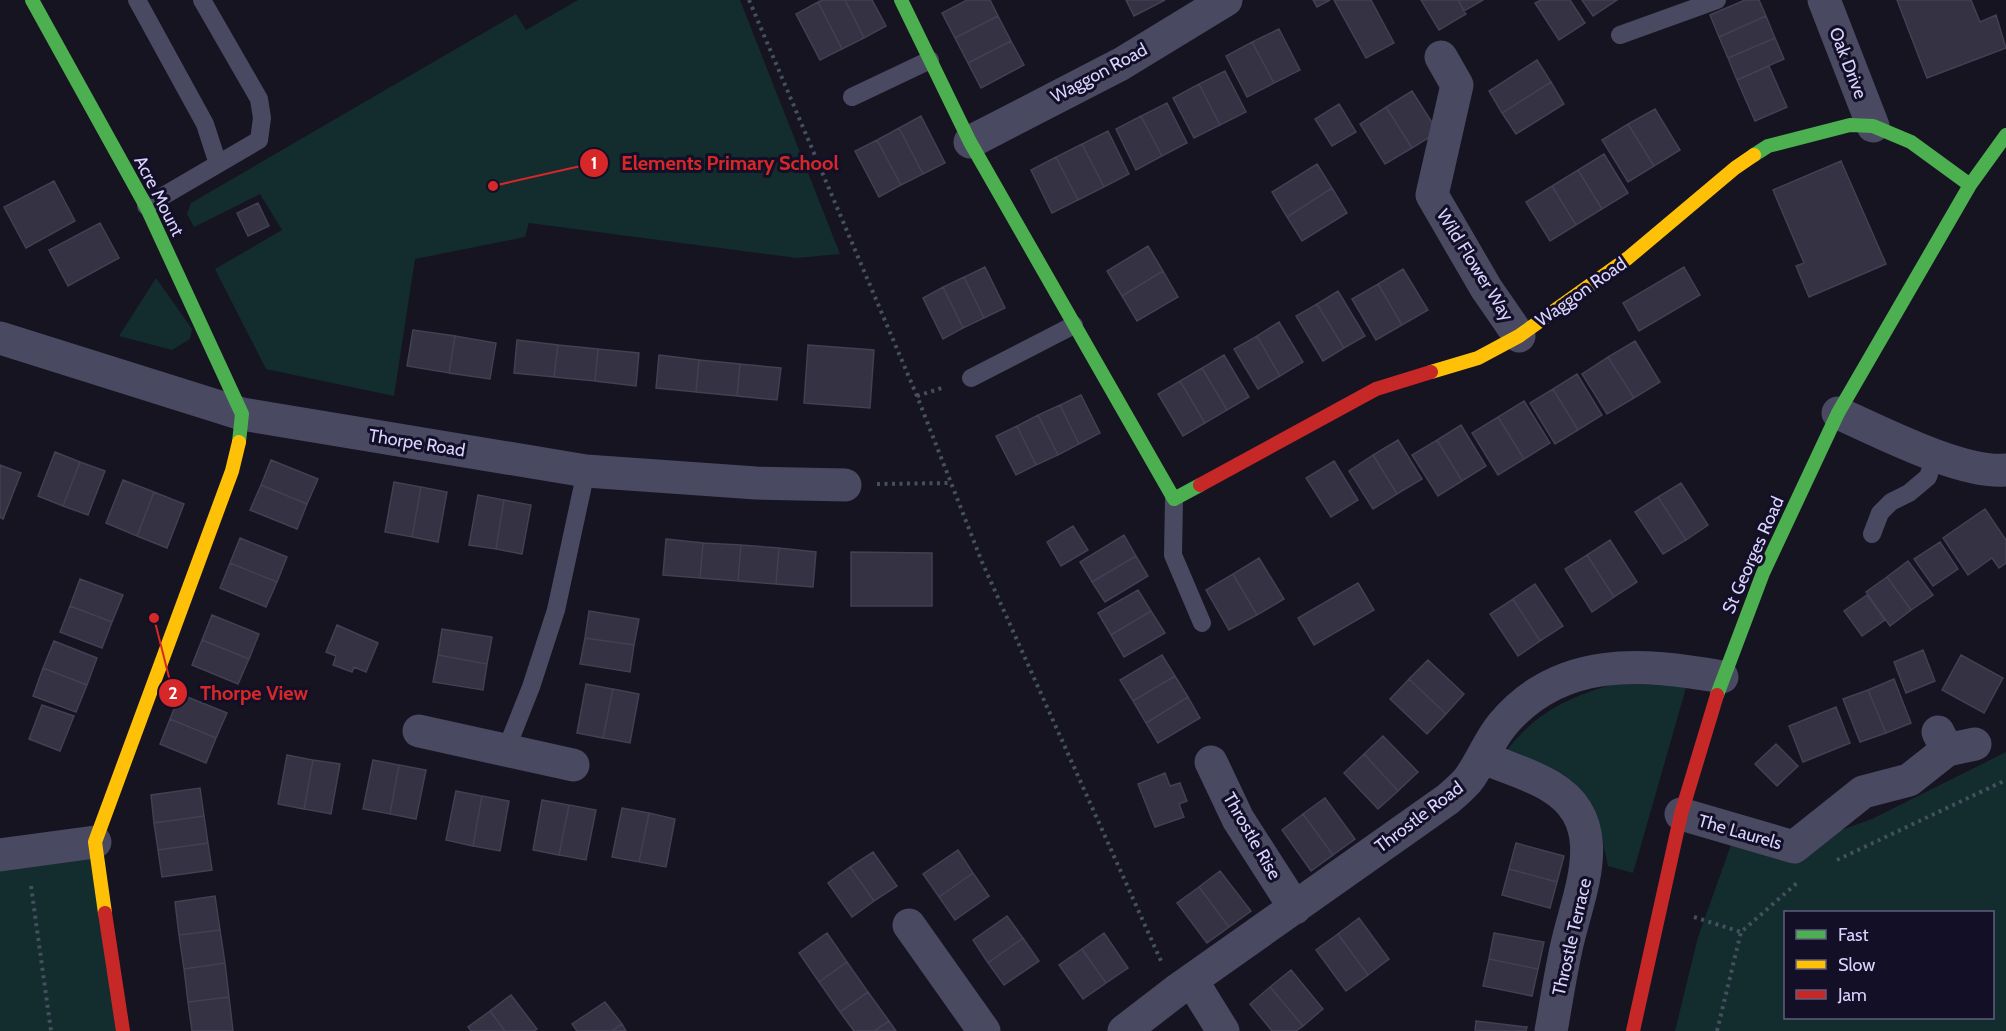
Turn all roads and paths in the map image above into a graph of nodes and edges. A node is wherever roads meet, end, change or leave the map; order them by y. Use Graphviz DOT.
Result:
graph roads {
  1 [pos="32,0"];
  2 [pos="137,0"];
  3 [pos="202,0"];
  4 [pos="748,0"];
  5 [pos="901,0"];
  6 [pos="1226,0"];
  7 [pos="1717,0"];
  8 [pos="1824,0"];
  9 [pos="1620,34"];
  10 [pos="1441,57"];
  11 [pos="930,60"];
  12 [pos="852,97"];
  13 [pos="1873,126"];
  14 [pos="2006,135"];
  15 [pos="969,142"];
  16 [pos="218,164"];
  17 [pos="1970,185"];
  18 [pos="146,206"];
  19 [pos="1074,325"];
  20 [pos="1519,336"];
  21 [pos="0,338"];
  22 [pos="971,378"];
  23 [pos="1838,413"];
  24 [pos="242,414"];
  25 [pos="1935,456"];
  26 [pos="2006,470"];
  27 [pos="586,471"];
  28 [pos="951,483"];
  29 [pos="845,485"];
  30 [pos="1174,499"];
  31 [pos="1872,534"];
  32 [pos="1202,623"];
  33 [pos="1722,677"];
  34 [pos="419,731"];
  35 [pos="1953,742"];
  36 [pos="506,750"];
  37 [pos="1483,757"];
  38 [pos="1212,762"];
  39 [pos="573,765"];
  40 [pos="2006,780"];
  41 [pos="1681,814"];
  42 [pos="95,842"];
  43 [pos="13,854"];
  44 [pos="1828,864"];
  45 [pos="1798,881"];
  46 [pos="1660,906"];
  47 [pos="1295,908"];
  48 [pos="909,926"];
  49 [pos="1742,932"];
  50 [pos="1184,986"];
  51 [pos="51,1031"];
  52 [pos="123,1031"];
  53 [pos="984,1031"];
  54 [pos="1124,1031"];
  55 [pos="1223,1031"];
  56 [pos="1551,1031"];
  57 [pos="1633,1031"];
  58 [pos="1717,1031"];
  1 -- 18 [label="street, Acre Mount"];
  2 -- 16 [label="lane"];
  3 -- 16 [label="lane"];
  4 -- 28 [label="path"];
  5 -- 11 [label="street"];
  6 -- 15 [label="street, Waggon Road"];
  7 -- 9 [label="lane"];
  8 -- 13 [label="street, Oak Drive"];
  10 -- 20 [label="street, Wild Flower Way"];
  11 -- 12 [label="lane"];
  11 -- 15 [label="street"];
  13 -- 17 [label="street, Waggon Road"];
  13 -- 20 [label="street, Waggon Road"];
  14 -- 17 [label="street, St Georges Road"];
  15 -- 19 [label="street"];
  16 -- 18 [label="lane"];
  17 -- 23 [label="street, St Georges Road"];
  18 -- 24 [label="street, Acre Mount"];
  19 -- 22 [label="lane"];
  19 -- 30 [label="street"];
  20 -- 30 [label="street, Waggon Road"];
  21 -- 24 [label="street, Thorpe Road"];
  23 -- 25 [label="street"];
  23 -- 33 [label="street, St Georges Road"];
  24 -- 27 [label="street, Thorpe Road"];
  24 -- 42 [label="street"];
  25 -- 26 [label="street"];
  25 -- 31 [label="lane"];
  27 -- 29 [label="street, Thorpe Road"];
  27 -- 36 [label="lane"];
  28 -- 29 [label="path"];
  28 -- 50 [label="path"];
  30 -- 32 [label="lane"];
  33 -- 37 [label="street, Throstle Road"];
  33 -- 41 [label="street, St Georges Road"];
  34 -- 36 [label="street"];
  35 -- 41 [label="street, The Laurels"];
  36 -- 39 [label="street"];
  37 -- 47 [label="street, Throstle Road"];
  37 -- 56 [label="street, Throstle Terrace"];
  38 -- 47 [label="street, Throstle Rise"];
  40 -- 44 [label="path"];
  41 -- 46 [label="street, St Georges Road"];
  42 -- 43 [label="street"];
  42 -- 52 [label="street"];
  43 -- 51 [label="path"];
  45 -- 49 [label="path"];
  46 -- 49 [label="path"];
  46 -- 57 [label="street, St Georges Road"];
  47 -- 50 [label="street, Throstle Road"];
  48 -- 53 [label="street"];
  49 -- 58 [label="path"];
  50 -- 54 [label="street, Throstle Road"];
  50 -- 55 [label="street"];
}
